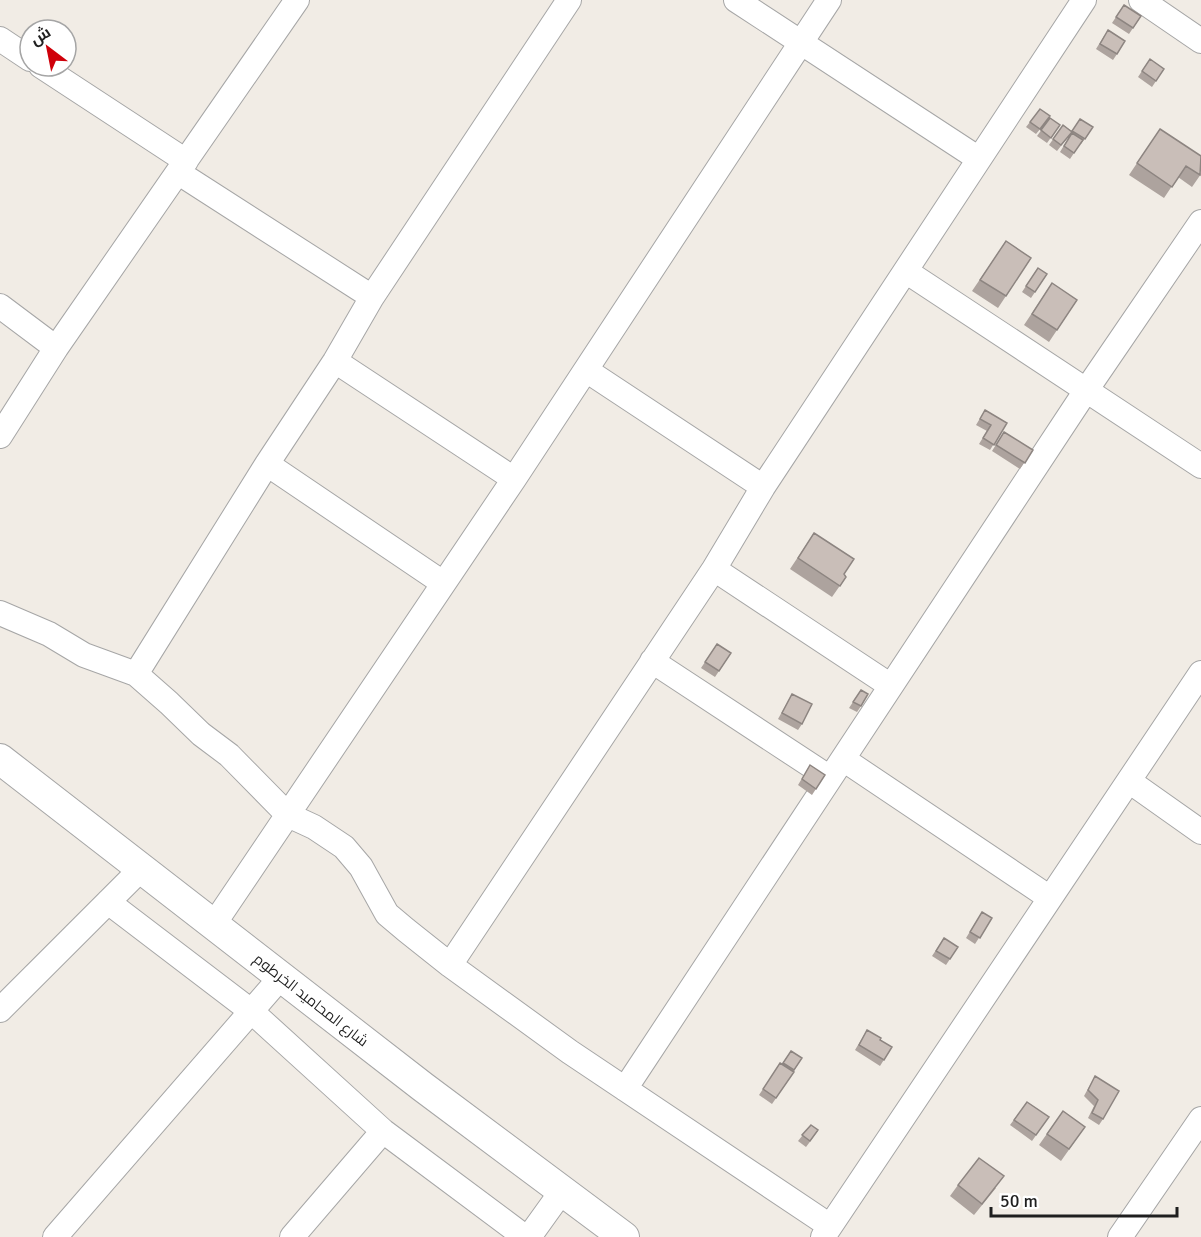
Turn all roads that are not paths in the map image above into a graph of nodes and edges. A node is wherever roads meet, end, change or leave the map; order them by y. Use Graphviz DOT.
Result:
graph roads {
  1 [pos="297,0"];
  2 [pos="736,0"];
  3 [pos="829,0"];
  4 [pos="1084,0"];
  5 [pos="1140,0"];
  6 [pos="560,3"];
  7 [pos="0,39"];
  8 [pos="1201,41"];
  9 [pos="802,42"];
  10 [pos="18,51"];
  11 [pos="58,78"];
  12 [pos="979,159"];
  13 [pos="182,167"];
  14 [pos="1201,222"];
  15 [pos="907,272"];
  16 [pos="372,297"];
  17 [pos="0,306"];
  18 [pos="56,348"];
  19 [pos="335,361"];
  20 [pos="586,370"];
  21 [pos="1087,389"];
  22 [pos="0,436"];
  23 [pos="267,464"];
  24 [pos="1201,466"];
  25 [pos="514,479"];
  26 [pos="763,488"];
  27 [pos="714,569"];
  28 [pos="443,583"];
  29 [pos="0,614"];
  30 [pos="652,661"];
  31 [pos="1201,673"];
  32 [pos="136,674"];
  33 [pos="891,686"];
  34 [pos="0,759"];
  35 [pos="837,769"];
  36 [pos="1129,781"];
  37 [pos="288,815"];
  38 [pos="1201,832"];
  39 [pos="142,868"];
  40 [pos="1050,898"];
  41 [pos="108,902"];
  42 [pos="214,924"];
  43 [pos="450,965"];
  44 [pos="281,977"];
  45 [pos="0,1010"];
  46 [pos="251,1011"];
  47 [pos="625,1089"];
  48 [pos="1201,1119"];
  49 [pos="383,1131"];
  50 [pos="562,1191"];
  51 [pos="827,1232"];
  52 [pos="63,1234"];
  53 [pos="292,1237"];
  54 [pos="525,1237"];
  55 [pos="529,1237"];
  56 [pos="624,1237"];
  57 [pos="1120,1237"];
  1 -- 13 [label="street"];
  2 -- 9 [label="street"];
  3 -- 9 [label="street"];
  4 -- 12 [label="street"];
  5 -- 8 [label="street"];
  6 -- 16 [label="street"];
  7 -- 10 [label="street"];
  9 -- 12 [label="street"];
  9 -- 20 [label="street"];
  11 -- 13 [label="street"];
  12 -- 15 [label="street"];
  13 -- 16 [label="street"];
  13 -- 18 [label="street"];
  14 -- 21 [label="street"];
  15 -- 21 [label="street"];
  15 -- 26 [label="street"];
  16 -- 19 [label="street"];
  17 -- 18 [label="street"];
  18 -- 22 [label="street"];
  19 -- 23 [label="street"];
  19 -- 25 [label="street"];
  20 -- 25 [label="street"];
  20 -- 26 [label="street"];
  21 -- 24 [label="street"];
  21 -- 33 [label="street"];
  23 -- 28 [label="street"];
  23 -- 32 [label="street"];
  25 -- 28 [label="street"];
  26 -- 27 [label="street"];
  27 -- 30 [label="street"];
  27 -- 33 [label="street"];
  28 -- 37 [label="street"];
  29 -- 32 [label="street"];
  30 -- 35 [label="street"];
  30 -- 43 [label="street"];
  31 -- 36 [label="street"];
  32 -- 37 [label="street"];
  33 -- 35 [label="street"];
  34 -- 39 [label="street, شارع المحاميد الخرطوم"];
  35 -- 40 [label="street"];
  35 -- 47 [label="street"];
  36 -- 38 [label="street"];
  36 -- 40 [label="street"];
  37 -- 42 [label="street"];
  37 -- 43 [label="street"];
  39 -- 41 [label="street"];
  39 -- 42 [label="street, شارع المحاميد الخرطوم"];
  40 -- 51 [label="street"];
  41 -- 45 [label="street"];
  41 -- 46 [label="street"];
  42 -- 44 [label="street, شارع المحاميد الخرطوم"];
  43 -- 47 [label="street"];
  44 -- 46 [label="street"];
  44 -- 50 [label="street, شارع المحاميد الخرطوم"];
  46 -- 49 [label="street"];
  46 -- 52 [label="street"];
  47 -- 51 [label="street"];
  48 -- 57 [label="street"];
  49 -- 53 [label="street"];
  49 -- 54 [label="street"];
  50 -- 55 [label="street"];
  50 -- 56 [label="street, شارع المحاميد الخرطوم"];
}
